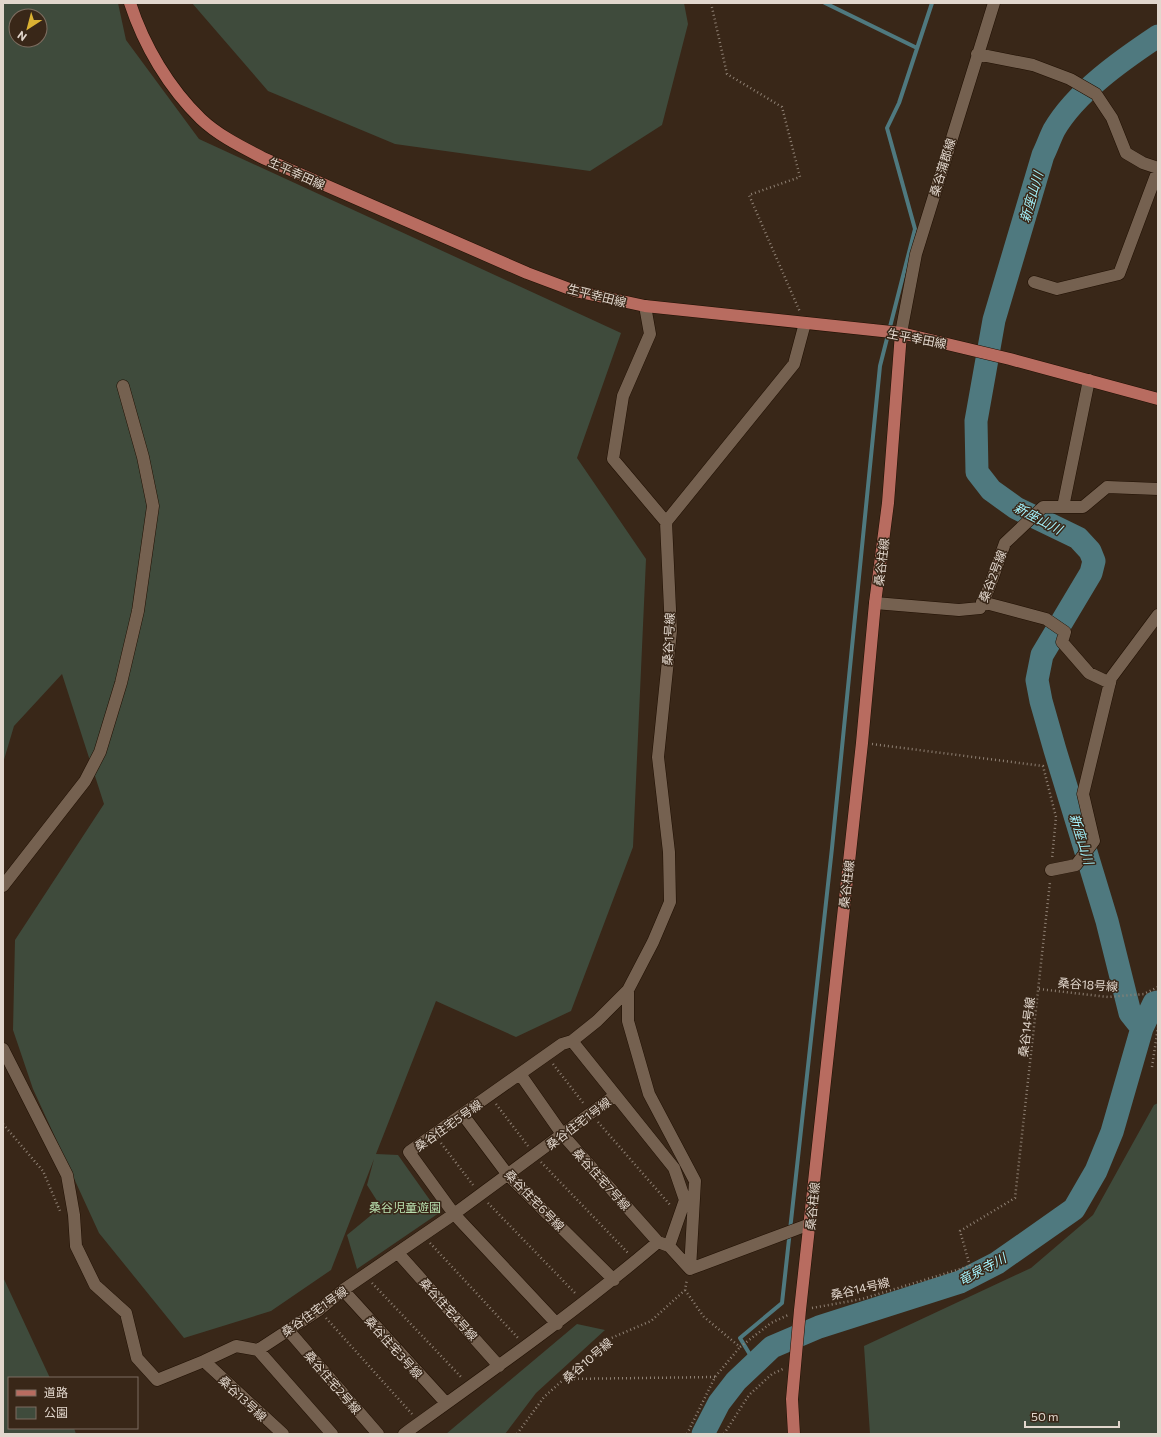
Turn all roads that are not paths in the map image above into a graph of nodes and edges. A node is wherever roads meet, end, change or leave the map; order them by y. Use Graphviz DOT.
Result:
graph roads {
  1 [pos="130,3"];
  2 [pos="994,3"];
  3 [pos="977,54"];
  4 [pos="1158,169"];
  5 [pos="1034,282"];
  6 [pos="645,306"];
  7 [pos="805,323"];
  8 [pos="901,334"];
  9 [pos="1090,380"];
  10 [pos="123,386"];
  11 [pos="1158,399"];
  12 [pos="1158,489"];
  13 [pos="1063,507"];
  14 [pos="666,522"];
  15 [pos="982,602"];
  16 [pos="875,603"];
  17 [pos="1158,615"];
  18 [pos="1110,683"];
  19 [pos="1051,870"];
  20 [pos="3,886"];
  21 [pos="628,990"];
  22 [pos="572,1041"];
  23 [pos="3,1050"];
  24 [pos="520,1074"];
  25 [pos="614,1096"];
  26 [pos="463,1115"];
  27 [pos="562,1134"];
  28 [pos="508,1175"];
  29 [pos="454,1214"];
  30 [pos="810,1224"];
  31 [pos="663,1244"];
  32 [pos="398,1253"];
  33 [pos="690,1269"];
  34 [pos="614,1280"];
  35 [pos="343,1290"];
  36 [pos="557,1324"];
  37 [pos="288,1330"];
  38 [pos="258,1350"];
  39 [pos="204,1361"];
  40 [pos="499,1366"];
  41 [pos="446,1403"];
  42 [pos="283,1434"];
  43 [pos="332,1434"];
  44 [pos="378,1434"];
  45 [pos="404,1434"];
  46 [pos="794,1434"];
  1 -- 6 [label="main road, 生平幸田線"];
  2 -- 3 [label="street, 桑谷蒲郡線"];
  3 -- 4 [label="street"];
  3 -- 8 [label="street, 桑谷蒲郡線"];
  4 -- 5 [label="street"];
  6 -- 7 [label="main road, 生平幸田線"];
  6 -- 14 [label="street"];
  7 -- 8 [label="main road, 生平幸田線"];
  7 -- 14 [label="street"];
  8 -- 9 [label="main road, 生平幸田線"];
  8 -- 16 [label="main road, 桑谷柱線"];
  9 -- 11 [label="main road, 生平幸田線"];
  9 -- 13 [label="street"];
  10 -- 20 [label="street"];
  12 -- 13 [label="street, 桑谷2号線"];
  13 -- 15 [label="street, 桑谷2号線"];
  14 -- 21 [label="street, 桑谷1号線"];
  15 -- 16 [label="street, 桑谷2号線"];
  15 -- 18 [label="street"];
  16 -- 30 [label="main road, 桑谷柱線"];
  17 -- 18 [label="street"];
  18 -- 19 [label="street"];
  21 -- 22 [label="street, 桑谷住宅5号線"];
  21 -- 33 [label="street"];
  22 -- 24 [label="street, 桑谷住宅5号線"];
  22 -- 25 [label="street"];
  23 -- 39 [label="street"];
  24 -- 26 [label="street, 桑谷住宅5号線"];
  24 -- 27 [label="street, 桑谷住宅7号線"];
  25 -- 27 [label="street, 桑谷住宅1号線"];
  25 -- 31 [label="street, 桑谷住宅1号線"];
  26 -- 28 [label="street, 桑谷住宅6号線"];
  26 -- 29 [label="street, 桑谷住宅5号線"];
  27 -- 28 [label="street, 桑谷住宅1号線"];
  27 -- 31 [label="street, 桑谷住宅7号線"];
  28 -- 29 [label="street, 桑谷住宅1号線"];
  28 -- 34 [label="street, 桑谷住宅6号線"];
  29 -- 32 [label="street, 桑谷住宅1号線"];
  29 -- 36 [label="street, 桑谷住宅5号線"];
  30 -- 33 [label="street"];
  30 -- 46 [label="main road, 桑谷柱線"];
  31 -- 33 [label="street, 桑谷住宅7号線"];
  31 -- 34 [label="street"];
  32 -- 35 [label="street, 桑谷住宅1号線"];
  32 -- 40 [label="street, 桑谷住宅4号線"];
  34 -- 36 [label="street"];
  35 -- 37 [label="street, 桑谷住宅1号線"];
  35 -- 41 [label="street, 桑谷住宅3号線"];
  36 -- 40 [label="street"];
  37 -- 38 [label="street, 桑谷住宅1号線"];
  37 -- 44 [label="street, 桑谷住宅2号線"];
  38 -- 39 [label="street"];
  38 -- 43 [label="street"];
  39 -- 42 [label="street, 桑谷13号線"];
  40 -- 41 [label="street"];
  41 -- 45 [label="street"];
}
